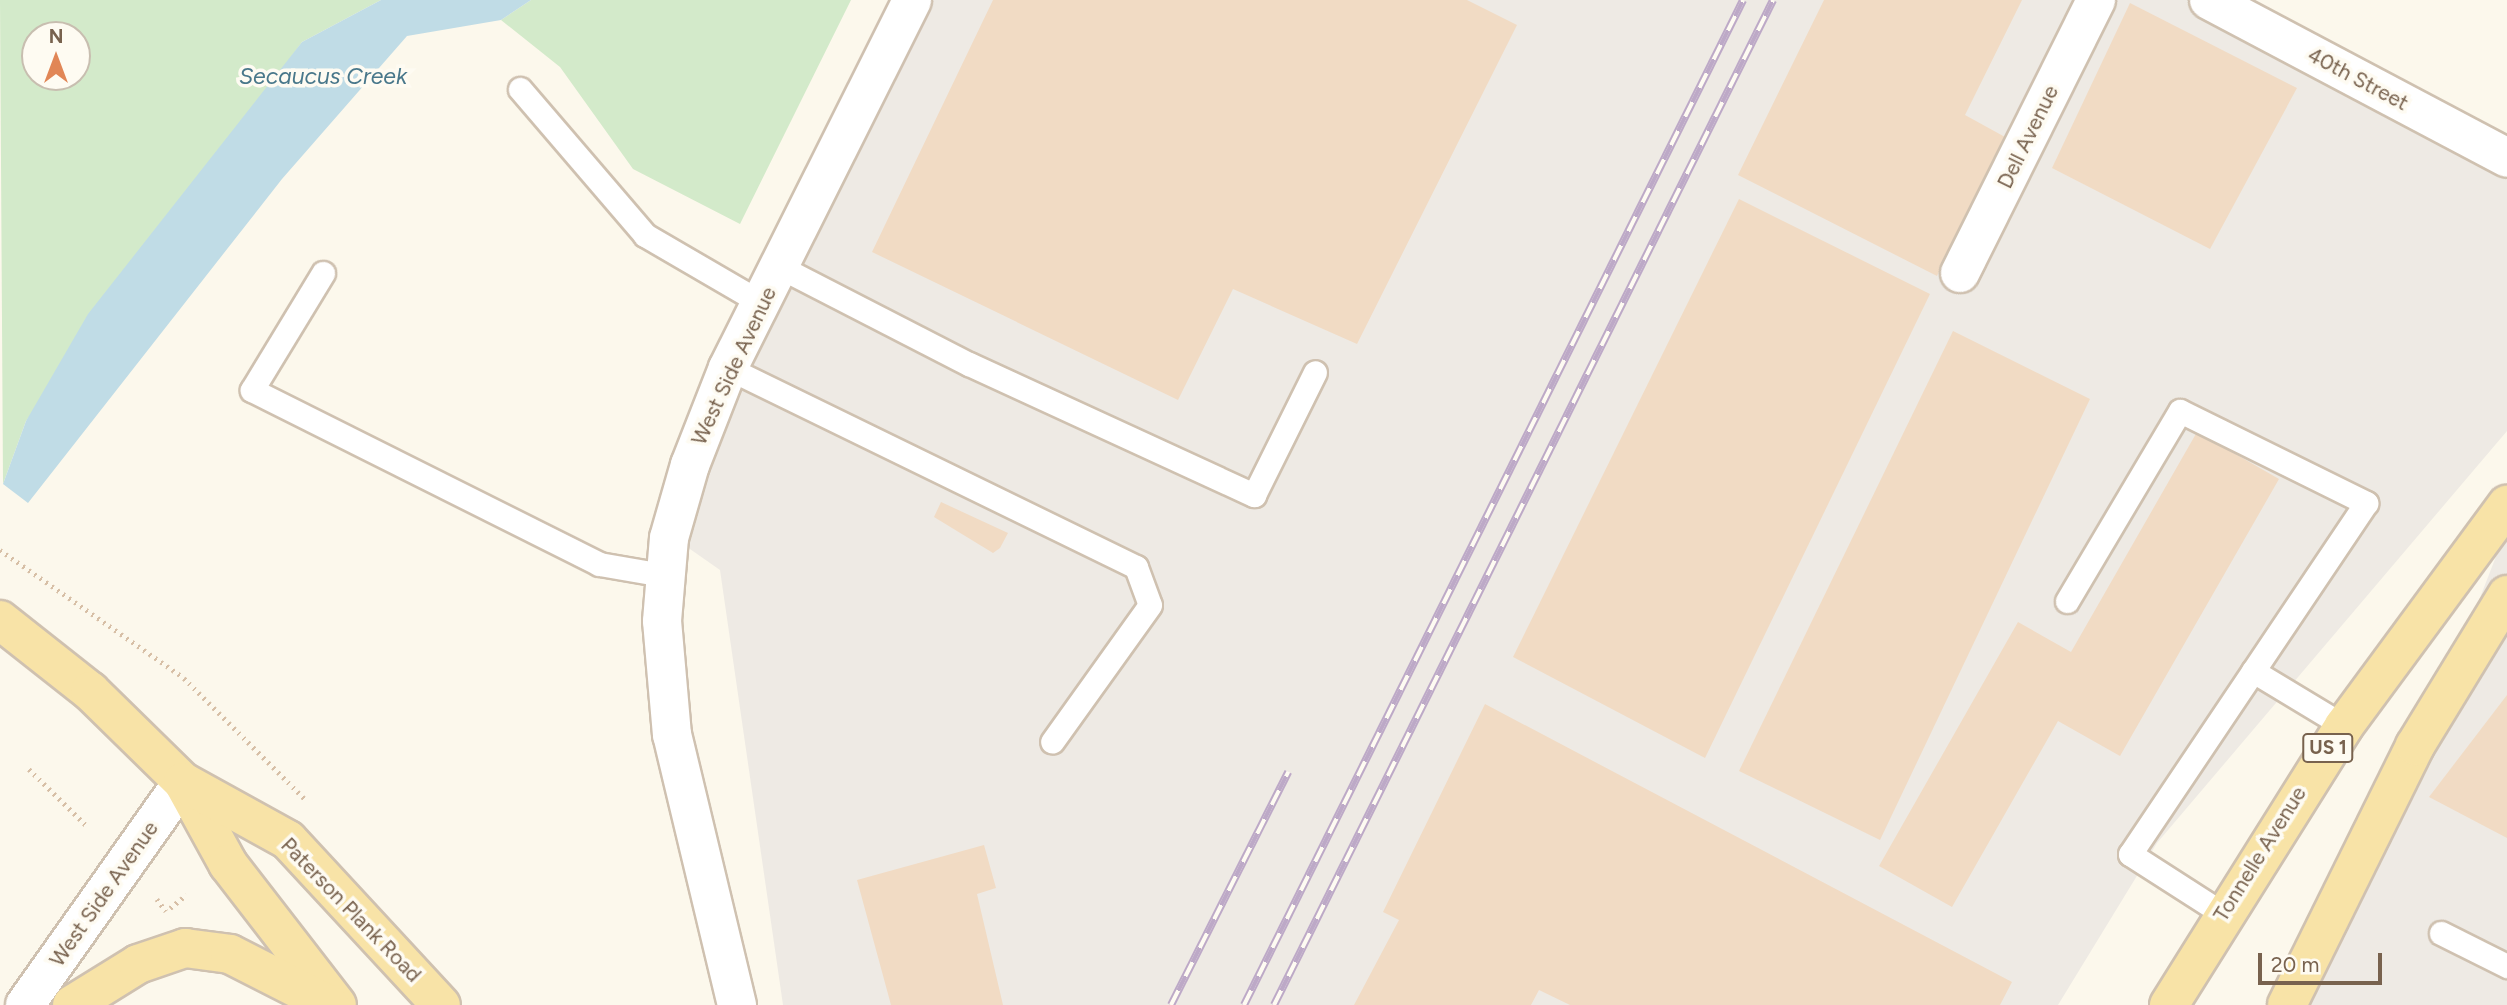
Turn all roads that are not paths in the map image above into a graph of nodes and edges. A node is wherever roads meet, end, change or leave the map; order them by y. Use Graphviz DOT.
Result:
graph roads {
  1 [pos="912,0"];
  2 [pos="2096,0"];
  3 [pos="2209,0"];
  4 [pos="520,89"];
  5 [pos="2507,158"];
  6 [pos="780,267"];
  7 [pos="323,274"];
  8 [pos="1960,274"];
  9 [pos="762,303"];
  10 [pos="728,368"];
  11 [pos="1315,372"];
  12 [pos="2507,505"];
  13 [pos="663,575"];
  14 [pos="2507,595"];
  15 [pos="2067,601"];
  16 [pos="0,620"];
  17 [pos="2253,671"];
  18 [pos="2344,726"];
  19 [pos="1052,741"];
  20 [pos="183,782"];
  21 [pos="2222,913"];
  22 [pos="2441,933"];
  23 [pos="2507,966"];
  24 [pos="25,1005"];
  25 [pos="72,1005"];
  26 [pos="330,1005"];
  27 [pos="337,1005"];
  28 [pos="440,1005"];
  29 [pos="737,1005"];
  30 [pos="2169,1005"];
  31 [pos="2287,1005"];
  1 -- 6 [label="street, West Side Avenue"];
  2 -- 8 [label="street, Dell Avenue"];
  3 -- 5 [label="street, 40th Street"];
  4 -- 9 [label="lane"];
  6 -- 9 [label="street, West Side Avenue"];
  6 -- 11 [label="lane"];
  7 -- 13 [label="lane"];
  9 -- 10 [label="street, West Side Avenue"];
  10 -- 13 [label="street, West Side Avenue"];
  10 -- 19 [label="lane"];
  12 -- 18 [label="main road, Tonnelle Avenue / US 1"];
  13 -- 29 [label="street, West Side Avenue"];
  14 -- 31 [label="main road"];
  15 -- 17 [label="lane"];
  16 -- 20 [label="main road, Paterson Plank Road"];
  17 -- 18 [label="lane"];
  17 -- 21 [label="lane"];
  18 -- 21 [label="main road, Tonnelle Avenue / US 1"];
  20 -- 24 [label="street, West Side Avenue"];
  20 -- 27 [label="main road, Paterson Plank Road"];
  20 -- 28 [label="main road, Paterson Plank Road"];
  21 -- 30 [label="main road, Tonnelle Avenue / US 1"];
  22 -- 23 [label="lane"];
  25 -- 26 [label="main road"];
}
